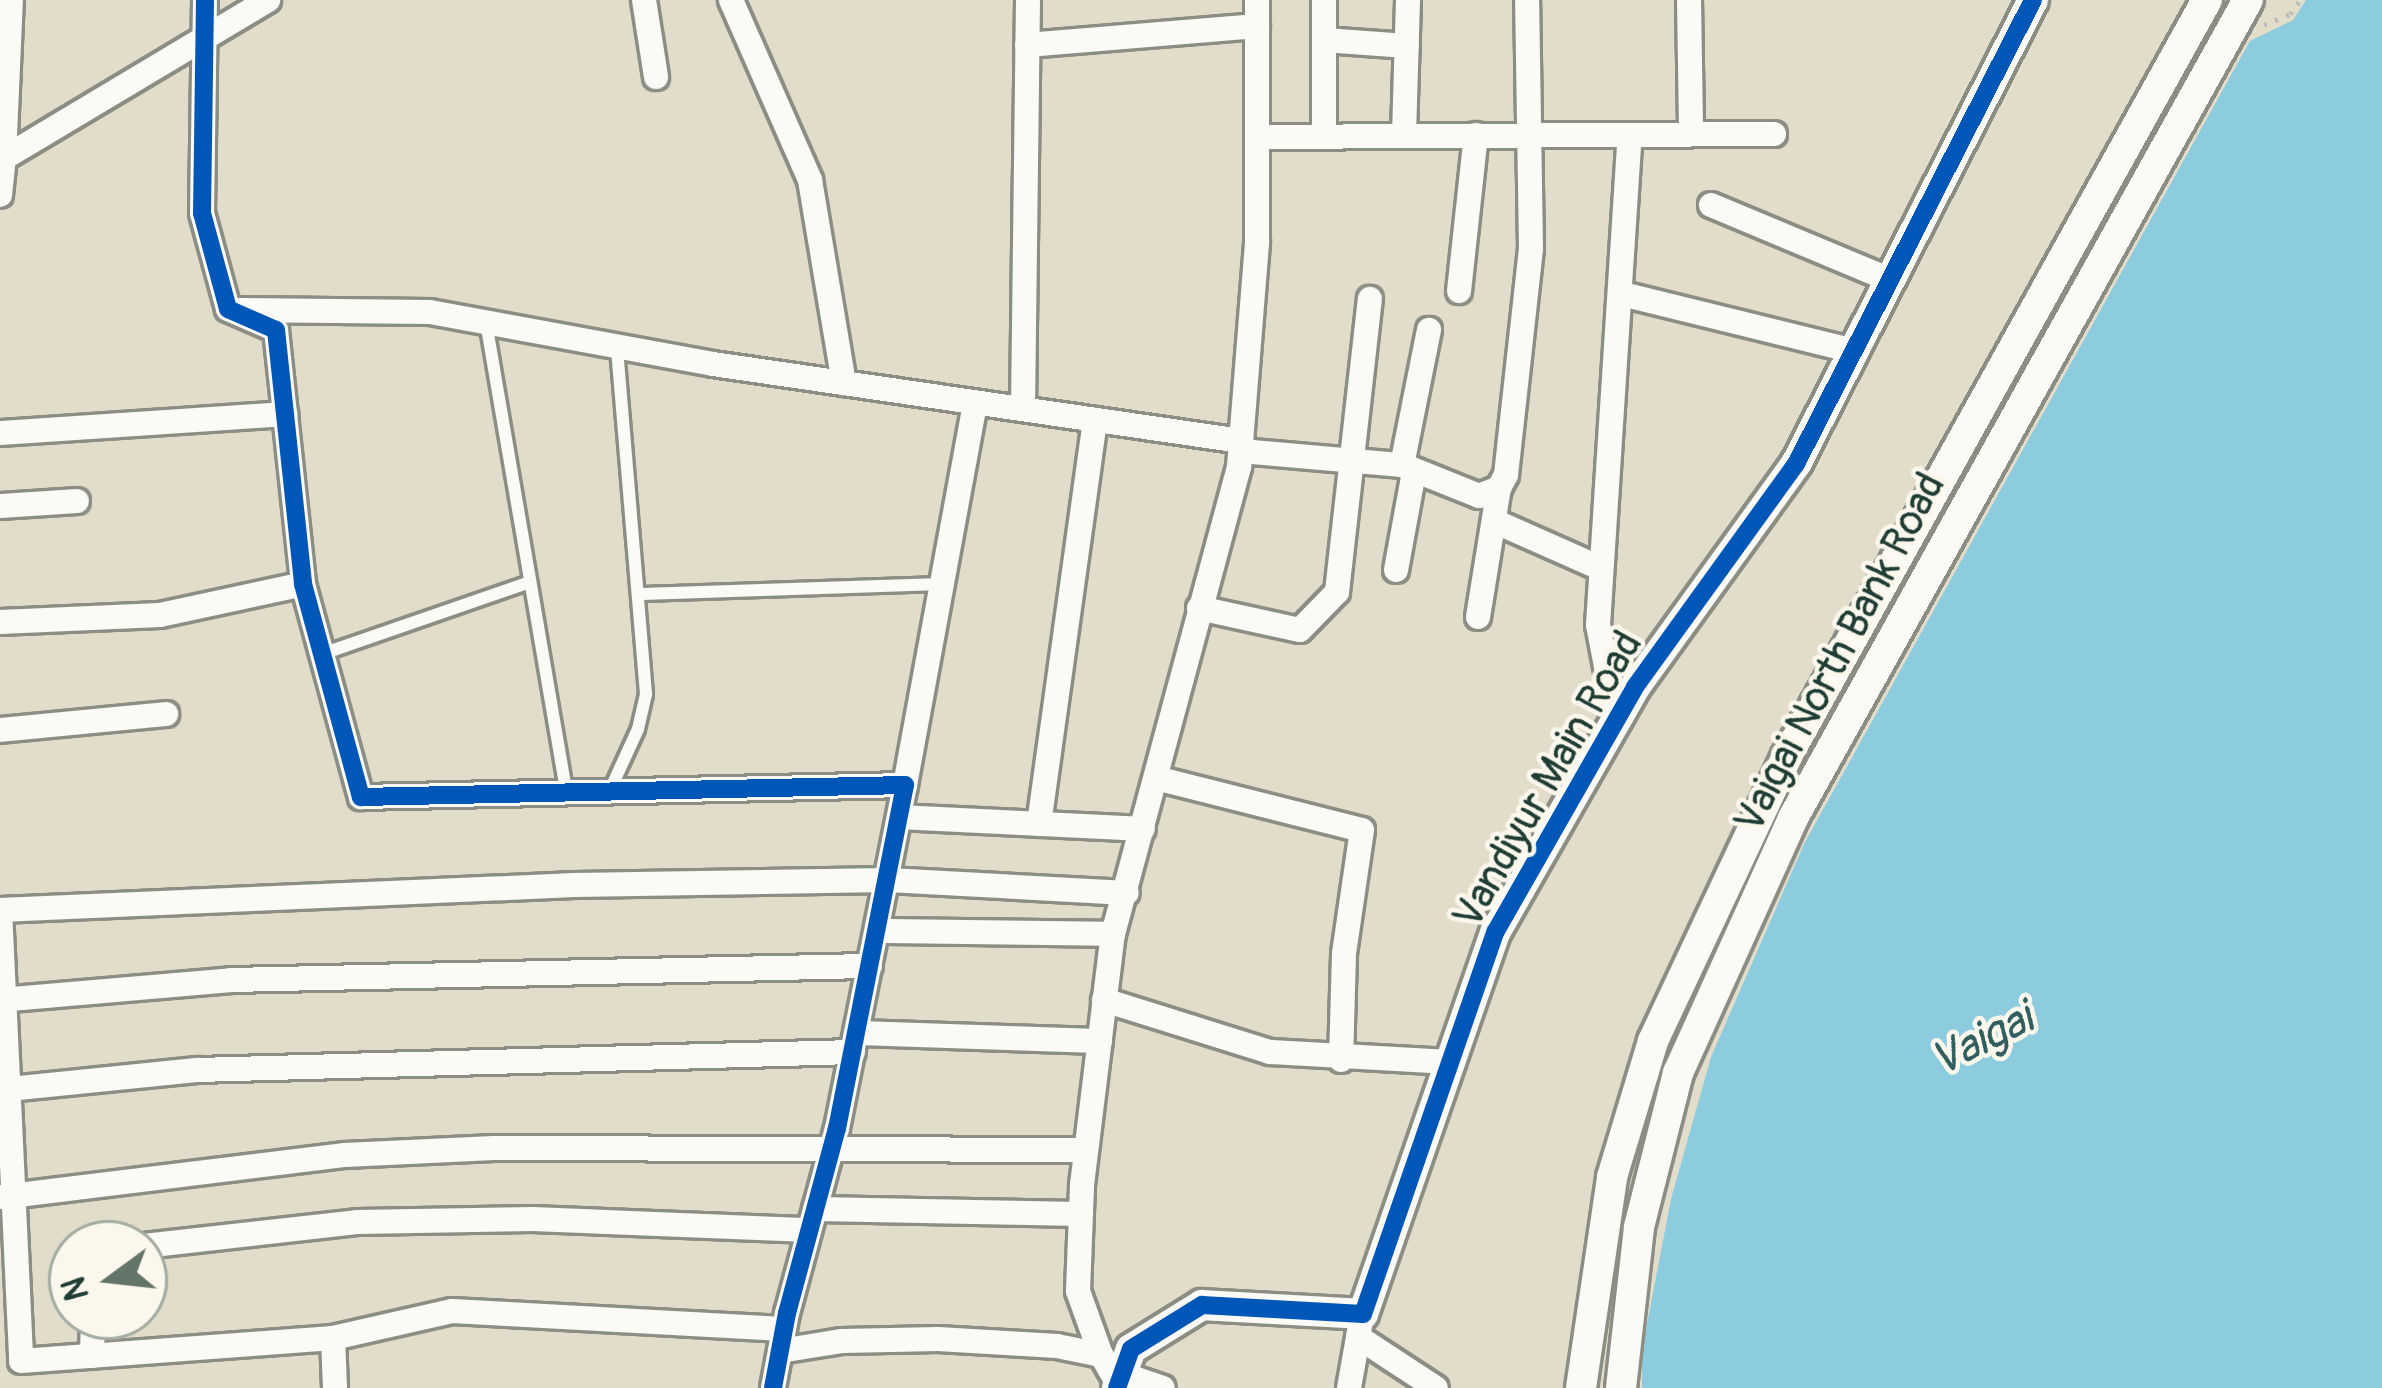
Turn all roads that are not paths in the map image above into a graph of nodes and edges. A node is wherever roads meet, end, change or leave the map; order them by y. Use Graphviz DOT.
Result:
graph roads {
  1 [pos="11,0"];
  2 [pos="205,0"];
  3 [pos="268,0"];
  4 [pos="644,0"];
  5 [pos="731,0"];
  6 [pos="1028,0"];
  7 [pos="1257,0"];
  8 [pos="1324,0"];
  9 [pos="1408,0"];
  10 [pos="1527,0"];
  11 [pos="1689,0"];
  12 [pos="2033,0"];
  13 [pos="2206,0"];
  14 [pos="2255,8"];
  15 [pos="1257,26"];
  16 [pos="202,39"];
  17 [pos="1324,40"];
  18 [pos="1027,45"];
  19 [pos="1407,46"];
  20 [pos="656,77"];
  21 [pos="1533,134"];
  22 [pos="1630,134"];
  23 [pos="1691,134"];
  24 [pos="1774,134"];
  25 [pos="1324,135"];
  26 [pos="1404,135"];
  27 [pos="1476,135"];
  28 [pos="1257,137"];
  29 [pos="4,158"];
  30 [pos="0,195"];
  31 [pos="1712,205"];
  32 [pos="1890,280"];
  33 [pos="1459,291"];
  34 [pos="1622,294"];
  35 [pos="1370,299"];
  36 [pos="228,310"];
  37 [pos="486,322"];
  38 [pos="1430,330"];
  39 [pos="617,346"];
  40 [pos="1854,351"];
  41 [pos="844,383"];
  42 [pos="975,402"];
  43 [pos="1024,409"];
  44 [pos="285,414"];
  45 [pos="1095,420"];
  46 [pos="0,434"];
  47 [pos="1241,446"];
  48 [pos="1355,458"];
  49 [pos="1408,468"];
  50 [pos="1499,488"];
  51 [pos="76,500"];
  52 [pos="0,506"];
  53 [pos="1494,521"];
  54 [pos="1600,568"];
  55 [pos="1396,570"];
  56 [pos="530,582"];
  57 [pos="303,584"];
  58 [pos="942,584"];
  59 [pos="640,594"];
  60 [pos="1199,608"];
  61 [pos="1478,617"];
  62 [pos="0,622"];
  63 [pos="322,654"];
  64 [pos="166,714"];
  65 [pos="1616,719"];
  66 [pos="0,730"];
  67 [pos="1156,778"];
  68 [pos="905,785"];
  69 [pos="609,791"];
  70 [pos="566,792"];
  71 [pos="900,817"];
  72 [pos="1039,824"];
  73 [pos="1143,830"];
  74 [pos="888,880"];
  75 [pos="1126,892"];
  76 [pos="0,910"];
  77 [pos="879,931"];
  78 [pos="1113,934"];
  79 [pos="870,966"];
  80 [pos="2,999"];
  81 [pos="1104,1000"];
  82 [pos="1100,1040"];
  83 [pos="855,1042"];
  84 [pos="1341,1060"];
  85 [pos="1450,1062"];
  86 [pos="4,1089"];
  87 [pos="832,1145"];
  88 [pos="1086,1150"];
  89 [pos="7,1196"];
  90 [pos="1081,1214"];
  91 [pos="812,1220"];
  92 [pos="168,1243"];
  93 [pos="1360,1325"];
  94 [pos="333,1338"];
  95 [pos="92,1340"];
  96 [pos="782,1340"];
  97 [pos="92,1356"];
  98 [pos="1114,1375"];
  99 [pos="335,1388"];
  100 [pos="773,1388"];
  101 [pos="1163,1388"];
  102 [pos="1348,1388"];
  103 [pos="1436,1388"];
  104 [pos="1581,1388"];
  105 [pos="1621,1388"];
  1 -- 29 [label="street"];
  2 -- 16 [label="street"];
  3 -- 16 [label="street"];
  4 -- 20 [label="street"];
  5 -- 41 [label="street"];
  6 -- 18 [label="street"];
  7 -- 15 [label="street"];
  8 -- 17 [label="street"];
  9 -- 19 [label="street"];
  10 -- 21 [label="street"];
  11 -- 23 [label="street"];
  12 -- 32 [label="street, Vandiyur Main Road"];
  13 -- 104 [label="street, Vaigai North Bank Road"];
  14 -- 105 [label="street, Vaigai North Bank Road"];
  15 -- 18 [label="street"];
  15 -- 28 [label="street"];
  16 -- 29 [label="street"];
  16 -- 36 [label="street"];
  17 -- 19 [label="street"];
  17 -- 25 [label="street"];
  18 -- 43 [label="street"];
  19 -- 26 [label="street"];
  21 -- 22 [label="street"];
  21 -- 27 [label="street"];
  21 -- 50 [label="street"];
  22 -- 23 [label="street"];
  22 -- 34 [label="street"];
  23 -- 24 [label="street"];
  25 -- 26 [label="street"];
  25 -- 28 [label="street"];
  26 -- 27 [label="street"];
  27 -- 33 [label="street"];
  28 -- 47 [label="street"];
  29 -- 30 [label="street"];
  31 -- 32 [label="street"];
  32 -- 40 [label="street, Vandiyur Main Road"];
  34 -- 40 [label="street"];
  34 -- 54 [label="street"];
  35 -- 48 [label="street"];
  36 -- 37 [label="street"];
  36 -- 44 [label="street"];
  37 -- 39 [label="street"];
  37 -- 56 [label="lane"];
  38 -- 49 [label="street"];
  39 -- 41 [label="street"];
  39 -- 59 [label="lane"];
  40 -- 65 [label="street, Vandiyur Main Road"];
  41 -- 42 [label="street"];
  42 -- 43 [label="street"];
  42 -- 58 [label="street"];
  43 -- 45 [label="street"];
  44 -- 46 [label="street"];
  44 -- 57 [label="street"];
  45 -- 47 [label="street"];
  45 -- 72 [label="street"];
  47 -- 48 [label="street"];
  47 -- 60 [label="street"];
  48 -- 49 [label="street"];
  48 -- 60 [label="street"];
  49 -- 50 [label="street"];
  49 -- 55 [label="street"];
  50 -- 53 [label="street"];
  51 -- 52 [label="street"];
  53 -- 54 [label="street"];
  53 -- 61 [label="street"];
  54 -- 65 [label="street"];
  56 -- 63 [label="lane"];
  56 -- 70 [label="lane"];
  57 -- 62 [label="street"];
  57 -- 63 [label="street"];
  58 -- 59 [label="lane"];
  58 -- 68 [label="street"];
  59 -- 69 [label="lane"];
  60 -- 67 [label="street"];
  63 -- 70 [label="street"];
  64 -- 66 [label="street"];
  65 -- 85 [label="street, Vandiyur Main Road"];
  67 -- 73 [label="street"];
  67 -- 84 [label="street"];
  68 -- 69 [label="street"];
  68 -- 71 [label="street"];
  69 -- 70 [label="street"];
  71 -- 72 [label="street"];
  71 -- 74 [label="street"];
  72 -- 73 [label="street"];
  73 -- 75 [label="street"];
  74 -- 75 [label="street"];
  74 -- 76 [label="street"];
  74 -- 77 [label="street"];
  75 -- 78 [label="street"];
  76 -- 80 [label="street"];
  77 -- 78 [label="street"];
  77 -- 79 [label="street"];
  78 -- 81 [label="street"];
  79 -- 80 [label="street"];
  79 -- 83 [label="street"];
  80 -- 86 [label="street"];
  81 -- 82 [label="street"];
  81 -- 84 [label="street"];
  82 -- 83 [label="street"];
  82 -- 88 [label="street"];
  83 -- 86 [label="street"];
  83 -- 87 [label="street"];
  84 -- 85 [label="street"];
  85 -- 93 [label="street, Vandiyur Main Road"];
  86 -- 89 [label="street"];
  87 -- 88 [label="street"];
  87 -- 89 [label="street"];
  87 -- 91 [label="street"];
  88 -- 90 [label="street"];
  89 -- 97 [label="street"];
  90 -- 91 [label="street"];
  90 -- 98 [label="street"];
  91 -- 92 [label="street"];
  91 -- 96 [label="street"];
  93 -- 98 [label="street"];
  93 -- 102 [label="street"];
  93 -- 103 [label="street"];
  94 -- 96 [label="street"];
  94 -- 97 [label="street"];
  94 -- 99 [label="street"];
  95 -- 97 [label="street"];
  96 -- 98 [label="street"];
  96 -- 100 [label="street"];
  98 -- 101 [label="street"];
}
